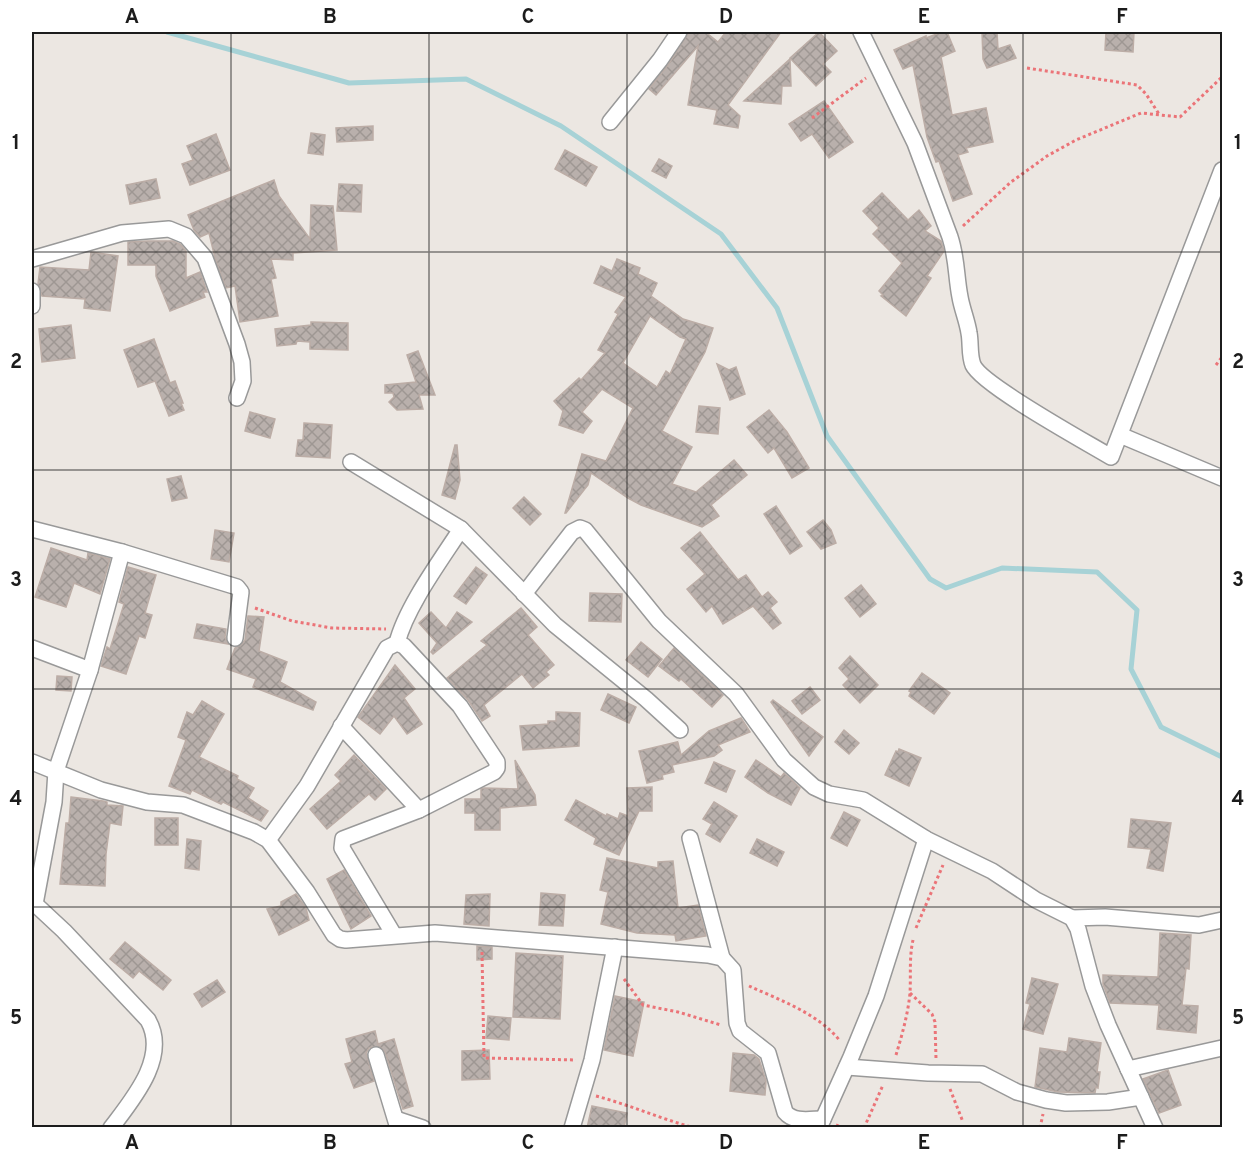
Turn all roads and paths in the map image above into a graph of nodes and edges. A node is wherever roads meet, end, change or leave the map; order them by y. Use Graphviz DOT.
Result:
graph roads {
  1 [pos="679,32"];
  2 [pos="861,32"];
  3 [pos="879,68"];
  4 [pos="1027,68"];
  5 [pos="1222,78"];
  6 [pos="1159,114"];
  7 [pos="812,118"];
  8 [pos="610,122"];
  9 [pos="1222,170"];
  10 [pos="950,237"];
  11 [pos="32,259"];
  12 [pos="32,291"];
  13 [pos="32,306"];
  14 [pos="1222,357"];
  15 [pos="1216,365"];
  16 [pos="237,398"];
  17 [pos="1120,435"];
  18 [pos="351,462"];
  19 [pos="1222,478"];
  20 [pos="32,529"];
  21 [pos="461,529"];
  22 [pos="122,552"];
  23 [pos="524,594"];
  24 [pos="240,603"];
  25 [pos="398,637"];
  26 [pos="235,638"];
  27 [pos="32,648"];
  28 [pos="90,670"];
  29 [pos="341,726"];
  30 [pos="680,730"];
  31 [pos="32,762"];
  32 [pos="56,771"];
  33 [pos="418,810"];
  34 [pos="690,838"];
  35 [pos="926,839"];
  36 [pos="268,840"];
  37 [pos="949,851"];
  38 [pos="33,904"];
  39 [pos="1072,918"];
  40 [pos="1222,920"];
  41 [pos="394,935"];
  42 [pos="482,935"];
  43 [pos="614,953"];
  44 [pos="722,958"];
  45 [pos="734,979"];
  46 [pos="910,993"];
  47 [pos="740,1031"];
  48 [pos="1222,1048"];
  49 [pos="376,1055"];
  50 [pos="592,1060"];
  51 [pos="849,1062"];
  52 [pos="892,1069"];
  53 [pos="1128,1069"];
  54 [pos="942,1074"];
  55 [pos="583,1093"];
  56 [pos="1142,1097"];
  57 [pos="963,1122"];
  58 [pos="397,1123"];
  59 [pos="821,1123"];
  60 [pos="111,1128"];
  61 [pos="423,1128"];
  62 [pos="572,1128"];
  63 [pos="694,1128"];
  64 [pos="864,1128"];
  65 [pos="1155,1128"];
  1 -- 8 [label="street"];
  2 -- 3 [label="street"];
  3 -- 7 [label="path"];
  3 -- 10 [label="street"];
  4 -- 6 [label="path"];
  5 -- 6 [label="path"];
  6 -- 10 [label="path"];
  9 -- 17 [label="street"];
  10 -- 17 [label="street"];
  11 -- 16 [label="street"];
  12 -- 13 [label="street"];
  14 -- 15 [label="path"];
  17 -- 19 [label="street"];
  18 -- 21 [label="street"];
  20 -- 22 [label="street"];
  21 -- 23 [label="street"];
  21 -- 25 [label="street"];
  22 -- 24 [label="street"];
  22 -- 28 [label="street"];
  23 -- 30 [label="street"];
  23 -- 35 [label="street"];
  24 -- 25 [label="path"];
  24 -- 26 [label="street"];
  25 -- 29 [label="street"];
  25 -- 33 [label="street"];
  27 -- 28 [label="street"];
  28 -- 32 [label="street"];
  29 -- 33 [label="street"];
  29 -- 36 [label="street"];
  31 -- 32 [label="street"];
  32 -- 36 [label="street"];
  32 -- 38 [label="street"];
  33 -- 41 [label="street"];
  34 -- 44 [label="street"];
  35 -- 37 [label="street"];
  35 -- 51 [label="street"];
  36 -- 41 [label="street"];
  37 -- 39 [label="street"];
  37 -- 46 [label="path"];
  38 -- 60 [label="street"];
  39 -- 40 [label="street"];
  39 -- 53 [label="street"];
  41 -- 42 [label="street"];
  42 -- 43 [label="street"];
  42 -- 50 [label="path"];
  43 -- 44 [label="street"];
  43 -- 47 [label="path"];
  43 -- 50 [label="street"];
  44 -- 45 [label="street"];
  45 -- 47 [label="street"];
  45 -- 51 [label="path"];
  46 -- 52 [label="path"];
  46 -- 54 [label="path"];
  47 -- 59 [label="street"];
  48 -- 53 [label="street"];
  49 -- 58 [label="street"];
  50 -- 55 [label="street"];
  51 -- 52 [label="street"];
  51 -- 59 [label="street"];
  52 -- 54 [label="street"];
  52 -- 64 [label="path"];
  53 -- 56 [label="street"];
  54 -- 56 [label="street"];
  54 -- 57 [label="path"];
  55 -- 62 [label="street"];
  55 -- 63 [label="path"];
  56 -- 65 [label="street"];
  58 -- 61 [label="street"];
}
